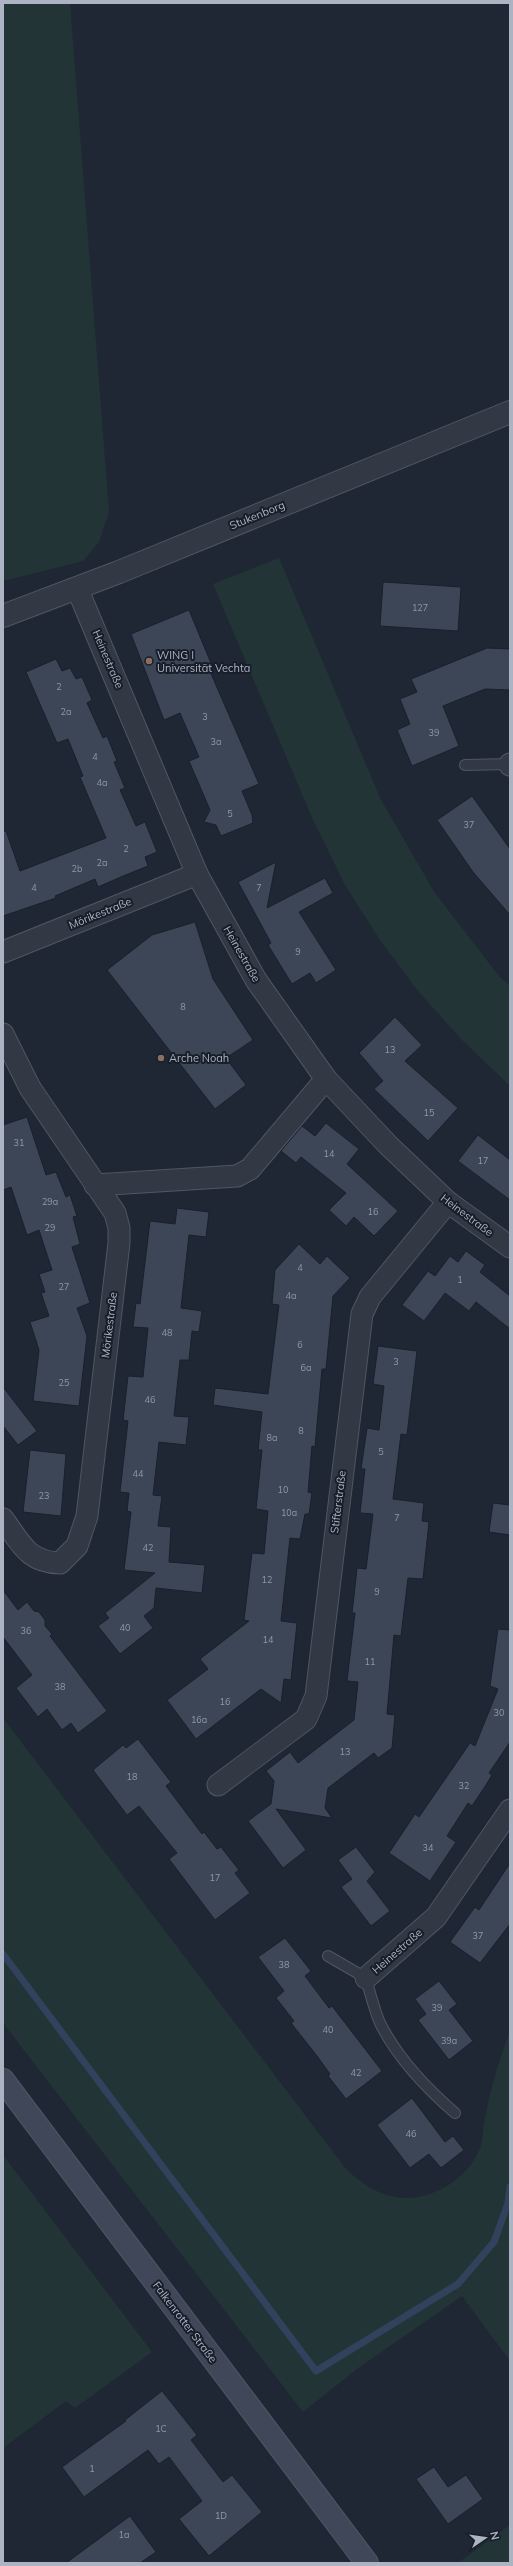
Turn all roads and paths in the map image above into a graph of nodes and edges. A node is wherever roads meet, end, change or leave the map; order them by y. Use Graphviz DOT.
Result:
graph roads {
  1 [pos="510,412"];
  2 [pos="77,588"];
  3 [pos="3,616"];
  4 [pos="510,764"];
  5 [pos="465,765"];
  6 [pos="197,874"];
  7 [pos="3,952"];
  8 [pos="3,1034"];
  9 [pos="326,1079"];
  10 [pos="95,1185"];
  11 [pos="448,1202"];
  12 [pos="510,1247"];
  13 [pos="3,1519"];
  14 [pos="218,1785"];
  15 [pos="510,1810"];
  16 [pos="328,1956"];
  17 [pos="366,1978"];
  18 [pos="3,2080"];
  19 [pos="455,2113"];
  20 [pos="367,2563"];
  1 -- 2 [label="street, Stukenborg"];
  2 -- 3 [label="street, Stukenborg"];
  2 -- 6 [label="street, Heinestraße"];
  4 -- 5 [label="lane"];
  6 -- 7 [label="street, Mörikestraße"];
  6 -- 9 [label="street, Heinestraße"];
  8 -- 10 [label="street, Mörikestraße"];
  9 -- 10 [label="street"];
  9 -- 11 [label="street, Heinestraße"];
  10 -- 13 [label="street, Mörikestraße"];
  11 -- 12 [label="street, Heinestraße"];
  11 -- 14 [label="street, Stifterstraße"];
  15 -- 17 [label="street, Heinestraße"];
  16 -- 17 [label="lane"];
  17 -- 19 [label="lane, Heinestraße"];
  18 -- 20 [label="main road, Falkenrotter Straße"];
}
